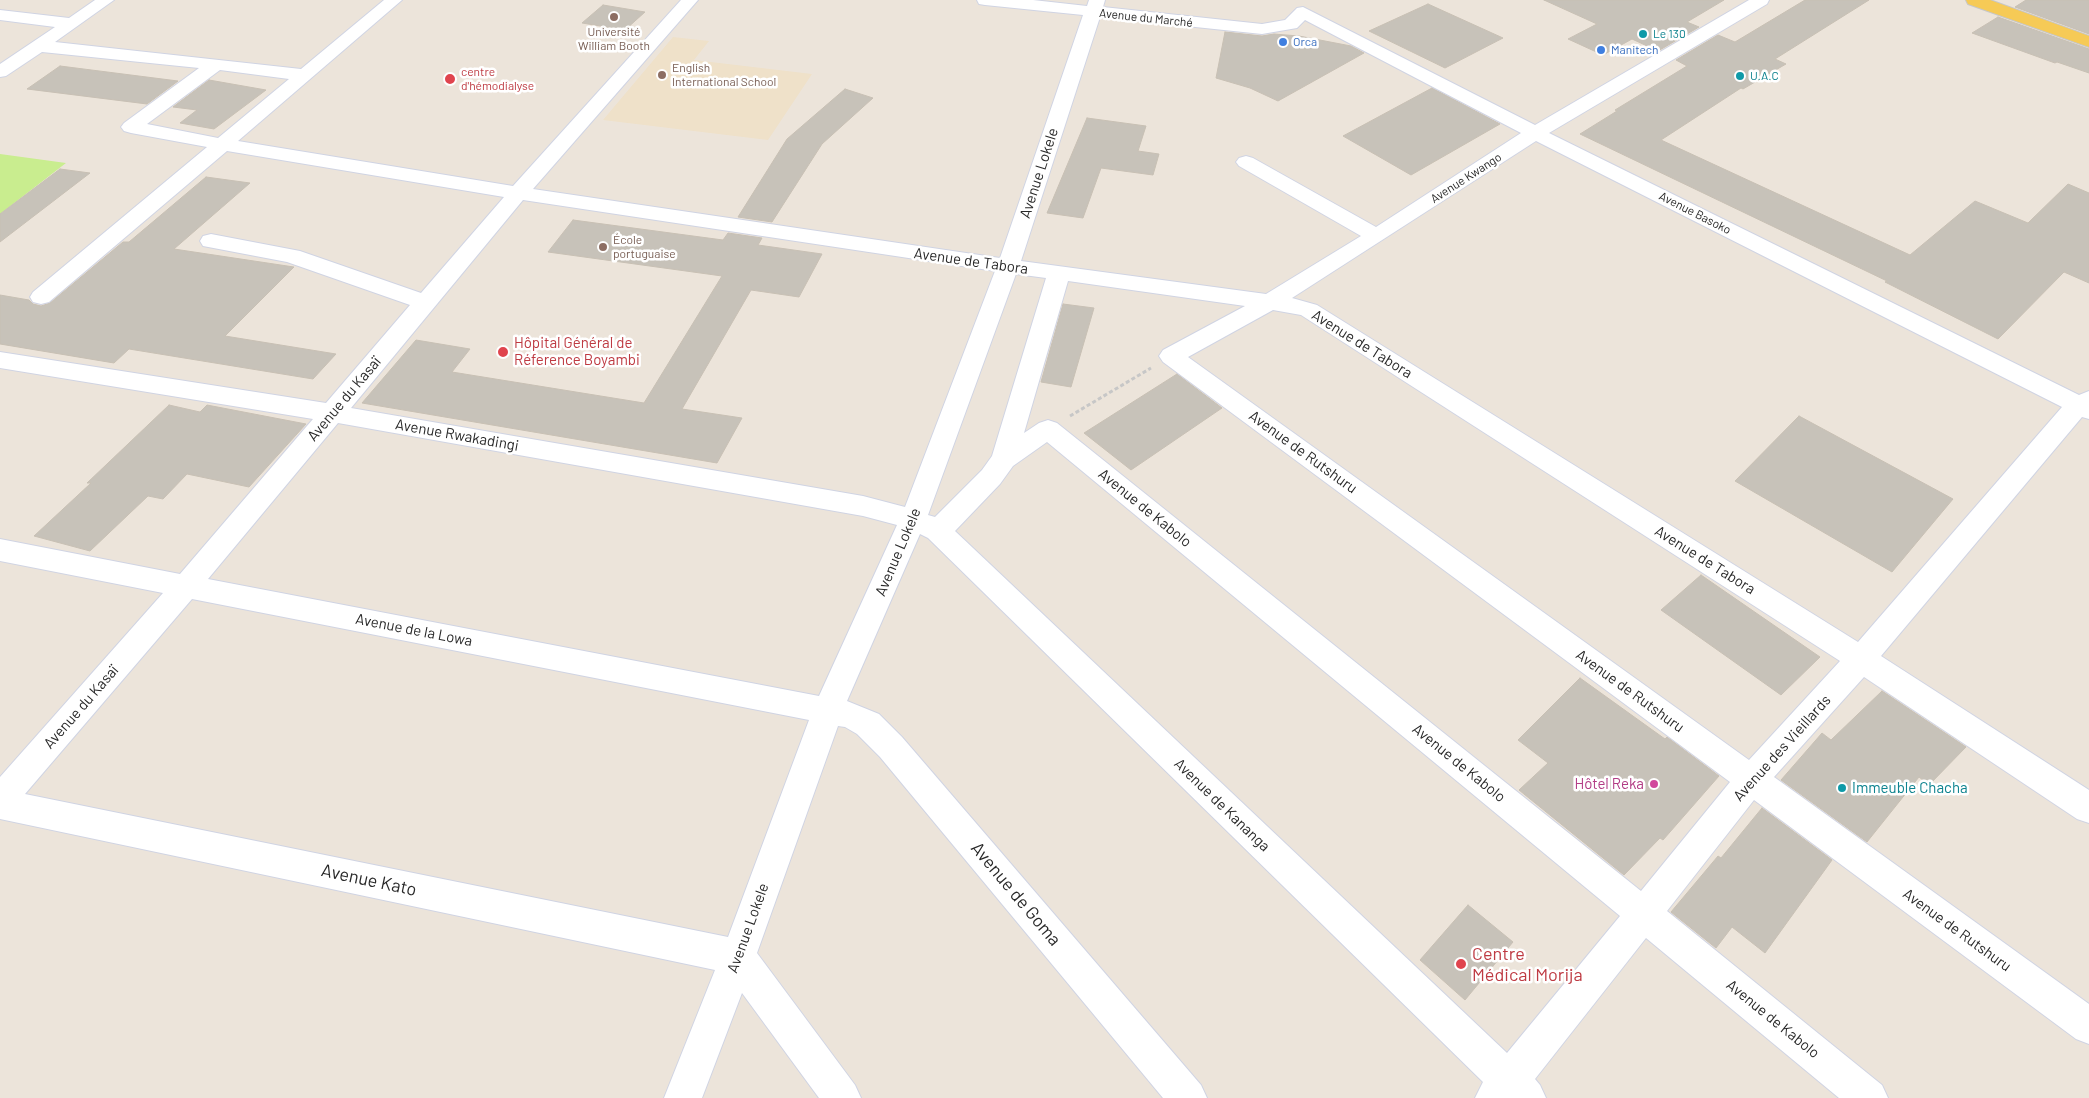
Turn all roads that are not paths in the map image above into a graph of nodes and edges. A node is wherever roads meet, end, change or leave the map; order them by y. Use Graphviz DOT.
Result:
graph roads {
  1 [pos="106,0"];
  2 [pos="394,0"];
  3 [pos="690,0"];
  4 [pos="985,0"];
  5 [pos="1762,0"];
  6 [pos="1974,0"];
  7 [pos="1095,6"];
  8 [pos="1304,6"];
  9 [pos="0,15"];
  10 [pos="70,23"];
  11 [pos="2089,42"];
  12 [pos="38,46"];
  13 [pos="216,64"];
  14 [pos="0,72"];
  15 [pos="304,75"];
  16 [pos="1535,133"];
  17 [pos="220,144"];
  18 [pos="1246,162"];
  19 [pos="518,193"];
  20 [pos="1376,236"];
  21 [pos="211,241"];
  22 [pos="1008,266"];
  23 [pos="1059,273"];
  24 [pos="41,297"];
  25 [pos="1269,302"];
  26 [pos="426,303"];
  27 [pos="1171,356"];
  28 [pos="0,360"];
  29 [pos="2085,405"];
  30 [pos="332,413"];
  31 [pos="1004,459"];
  32 [pos="926,526"];
  33 [pos="0,550"];
  34 [pos="186,586"];
  35 [pos="1861,659"];
  36 [pos="828,710"];
  37 [pos="1751,780"];
  38 [pos="0,800"];
  39 [pos="0,804"];
  40 [pos="2089,808"];
  41 [pos="1643,913"];
  42 [pos="738,956"];
  43 [pos="2089,1026"];
  44 [pos="1510,1092"];
  45 [pos="683,1098"];
  46 [pos="842,1098"];
  47 [pos="1188,1098"];
  48 [pos="1869,1098"];
  1 -- 10 [label="street"];
  2 -- 15 [label="street"];
  3 -- 19 [label="street, Avenue du Kasaï"];
  4 -- 7 [label="street, Avenue du Marché"];
  5 -- 16 [label="street, Avenue Kwango"];
  6 -- 11 [label="main road"];
  7 -- 8 [label="street, Avenue du Marché"];
  7 -- 22 [label="street, Avenue Lokele"];
  8 -- 16 [label="street, Avenue Basoko"];
  9 -- 10 [label="street"];
  10 -- 12 [label="street"];
  12 -- 13 [label="street"];
  12 -- 14 [label="street"];
  13 -- 15 [label="street"];
  13 -- 17 [label="street, Avenue de Tabora"];
  15 -- 17 [label="street"];
  16 -- 20 [label="street, Avenue Kwango"];
  16 -- 29 [label="street, Avenue Basoko"];
  17 -- 19 [label="street, Avenue de Tabora"];
  17 -- 24 [label="street"];
  18 -- 20 [label="street"];
  19 -- 22 [label="street, Avenue de Tabora"];
  19 -- 26 [label="street, Avenue du Kasaï"];
  20 -- 25 [label="street, Avenue Kwango"];
  21 -- 26 [label="street"];
  22 -- 23 [label="street, Avenue de Tabora"];
  22 -- 32 [label="street, Avenue Lokele"];
  23 -- 25 [label="street, Avenue de Tabora"];
  23 -- 31 [label="street"];
  25 -- 27 [label="street, Avenue Kwango"];
  25 -- 35 [label="street, Avenue de Tabora"];
  26 -- 30 [label="street, Avenue du Kasaï"];
  27 -- 37 [label="street, Avenue de Rutshuru"];
  28 -- 30 [label="street, Avenue Rwakadingi"];
  29 -- 35 [label="street, Avenue des Vieillards"];
  30 -- 32 [label="street, Avenue Rwakadingi"];
  30 -- 34 [label="street, Avenue du Kasaï"];
  31 -- 32 [label="street"];
  31 -- 41 [label="street, Avenue de Kabolo"];
  32 -- 36 [label="street, Avenue Lokele"];
  32 -- 44 [label="street, Avenue de Kananga"];
  33 -- 34 [label="street, Avenue de la Lowa"];
  34 -- 36 [label="street, Avenue de la Lowa"];
  34 -- 38 [label="street, Avenue du Kasaï"];
  35 -- 37 [label="street, Avenue des Vieillards"];
  35 -- 40 [label="street, Avenue de Tabora"];
  36 -- 42 [label="street, Avenue Lokele"];
  36 -- 47 [label="street, Avenue de Goma"];
  37 -- 41 [label="street, Avenue des Vieillards"];
  37 -- 43 [label="street, Avenue de Rutshuru"];
  39 -- 42 [label="street, Avenue Kato"];
  41 -- 44 [label="street, Avenue des Vieillards"];
  41 -- 48 [label="street, Avenue de Kabolo"];
  42 -- 45 [label="street, Avenue Lokele"];
  42 -- 46 [label="street"];
}
